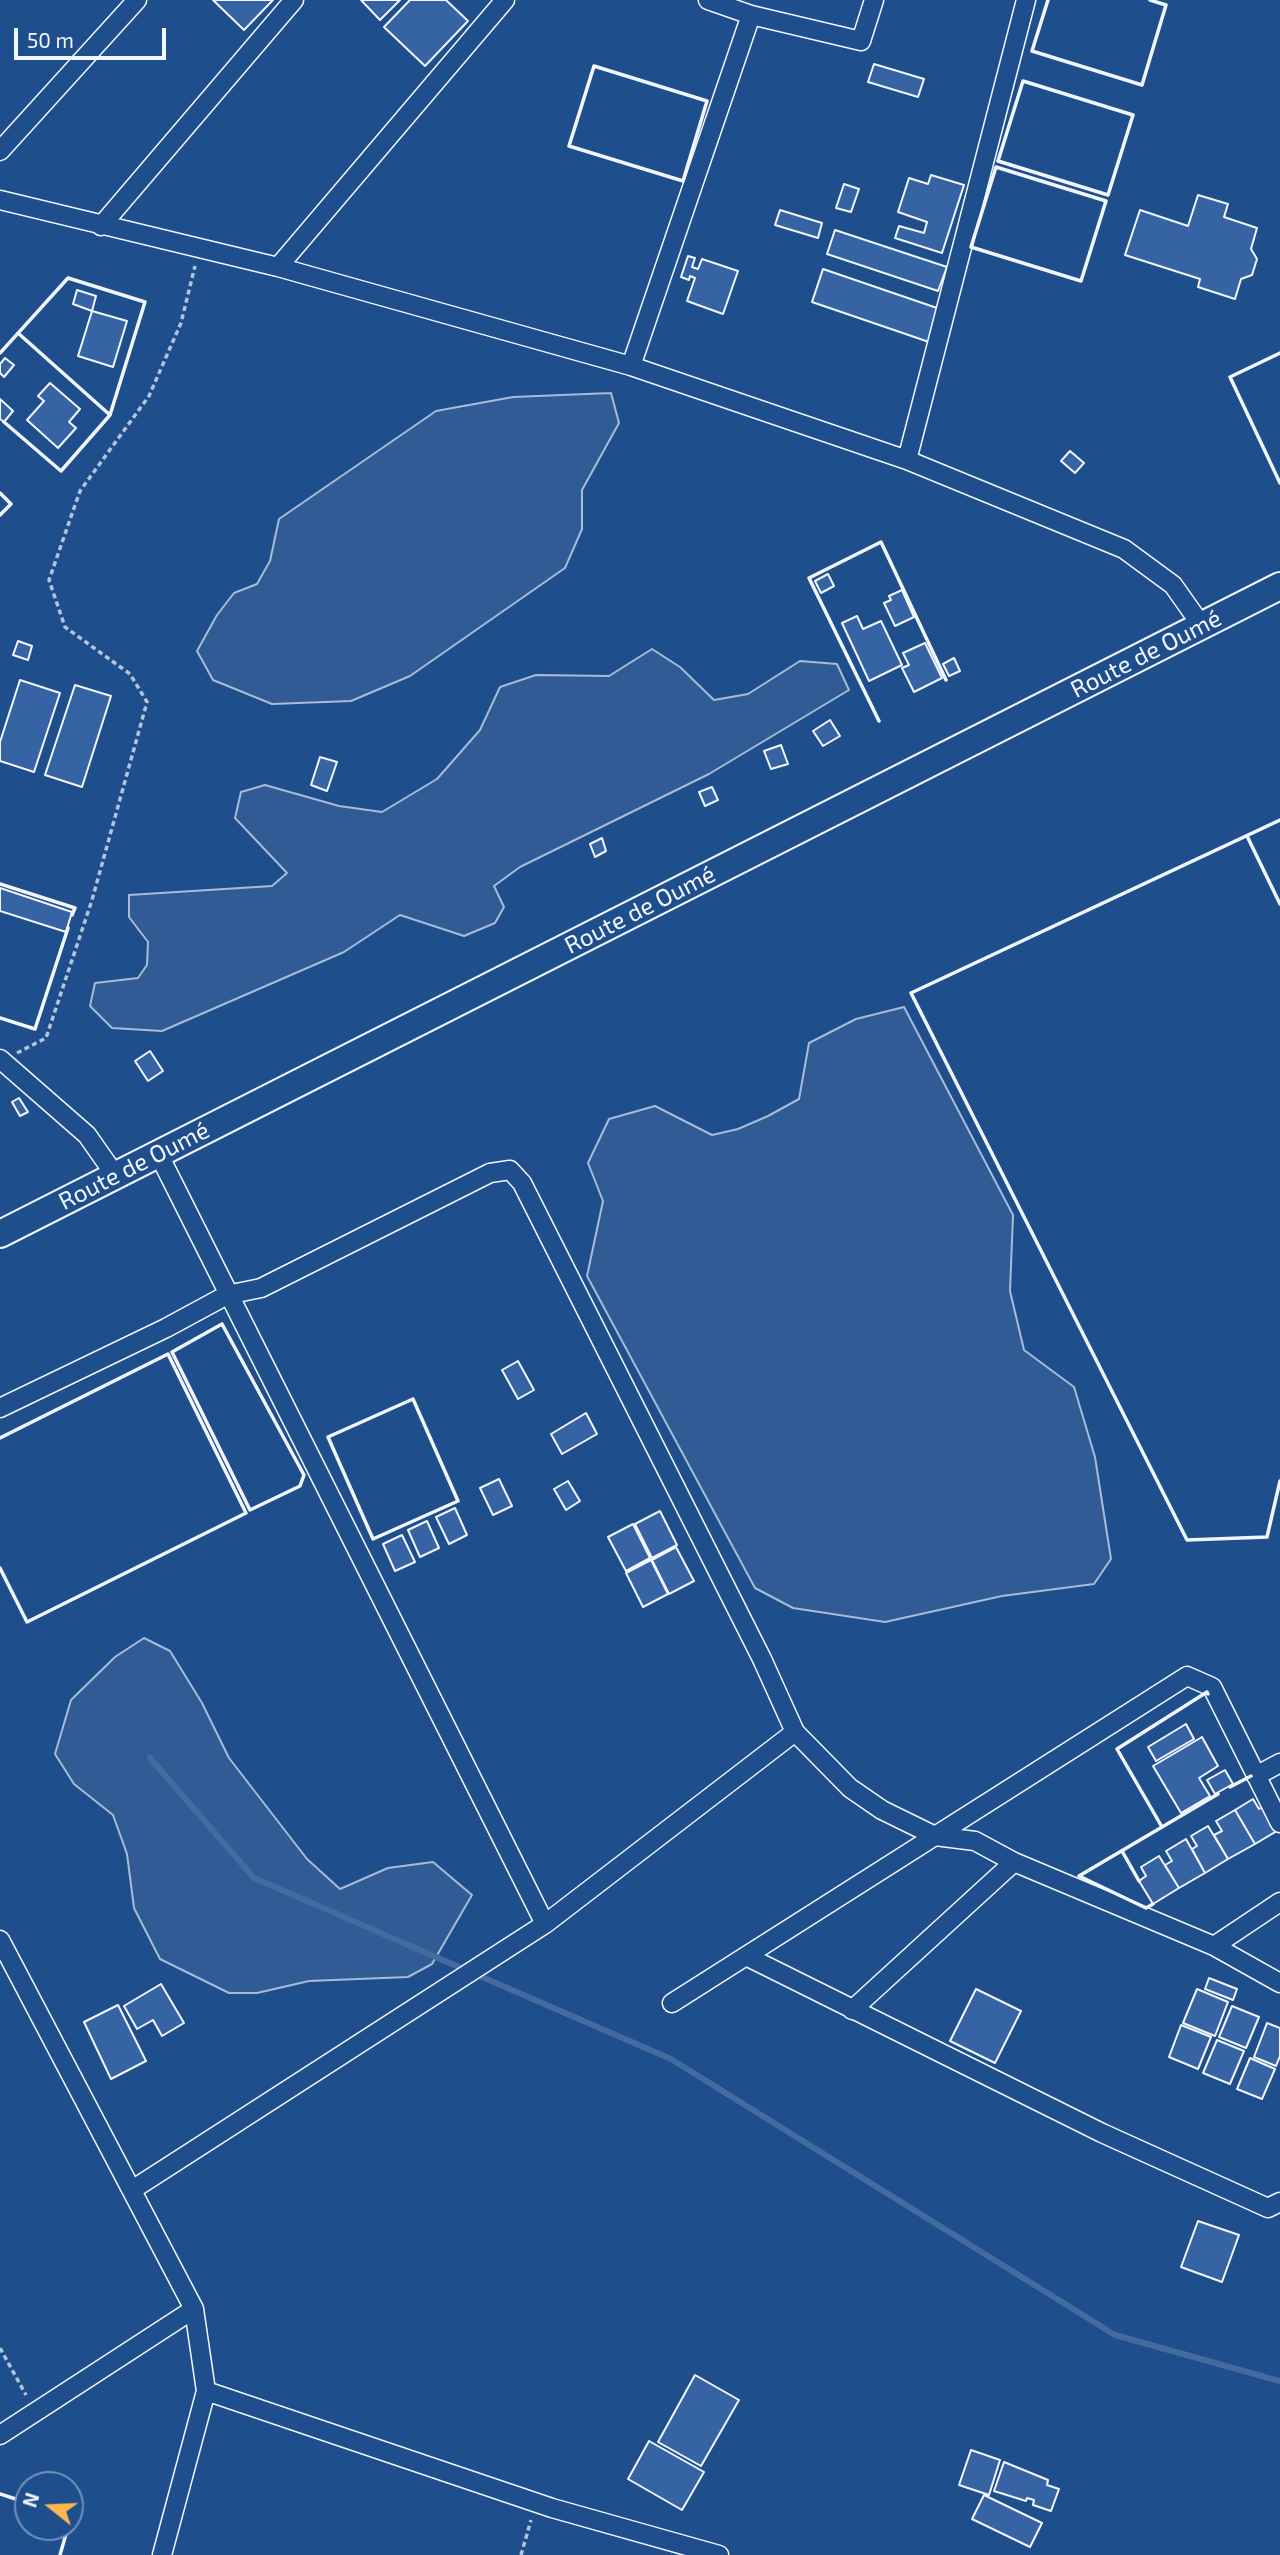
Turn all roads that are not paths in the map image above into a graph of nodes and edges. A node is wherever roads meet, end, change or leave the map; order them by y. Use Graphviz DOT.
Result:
graph roads {
  1 [pos="136,0"];
  2 [pos="294,0"];
  3 [pos="505,0"];
  4 [pos="708,0"];
  5 [pos="874,0"];
  6 [pos="1026,0"];
  7 [pos="751,15"];
  8 [pos="0,151"];
  9 [pos="0,200"];
  10 [pos="101,226"];
  11 [pos="278,267"];
  12 [pos="631,366"];
  13 [pos="907,460"];
  14 [pos="1280,586"];
  15 [pos="1202,626"];
  16 [pos="2,1059"];
  17 [pos="158,1153"];
  18 [pos="115,1175"];
  19 [pos="0,1234"];
  20 [pos="227,1295"];
  21 [pos="0,1408"];
  22 [pos="794,1732"];
  23 [pos="1280,1763"];
  24 [pos="1256,1776"];
  25 [pos="1280,1823"];
  26 [pos="935,1836"];
  27 [pos="1014,1862"];
  28 [pos="1280,1902"];
  29 [pos="545,1924"];
  30 [pos="0,1940"];
  31 [pos="1214,1946"];
  32 [pos="746,1956"];
  33 [pos="1280,1983"];
  34 [pos="672,2003"];
  35 [pos="852,2010"];
  36 [pos="132,2190"];
  37 [pos="1280,2202"];
  38 [pos="194,2309"];
  39 [pos="206,2390"];
  40 [pos="0,2435"];
  41 [pos="162,2555"];
  42 [pos="719,2555"];
  1 -- 8 [label="street"];
  2 -- 10 [label="street"];
  3 -- 11 [label="street"];
  4 -- 7 [label="street"];
  5 -- 7 [label="street"];
  6 -- 13 [label="street"];
  7 -- 12 [label="street"];
  9 -- 10 [label="street"];
  10 -- 11 [label="street"];
  11 -- 12 [label="street"];
  12 -- 13 [label="street"];
  13 -- 15 [label="street"];
  14 -- 15 [label="main road, Route de Oumé"];
  15 -- 17 [label="main road, Route de Oumé"];
  16 -- 18 [label="street"];
  17 -- 18 [label="main road, Route de Oumé"];
  17 -- 20 [label="street"];
  18 -- 19 [label="main road, Route de Oumé"];
  20 -- 21 [label="street"];
  20 -- 22 [label="street"];
  20 -- 29 [label="street"];
  22 -- 26 [label="street"];
  22 -- 29 [label="street"];
  23 -- 24 [label="street"];
  24 -- 25 [label="street"];
  24 -- 26 [label="street"];
  26 -- 27 [label="street"];
  26 -- 32 [label="street"];
  27 -- 31 [label="street"];
  27 -- 35 [label="street"];
  28 -- 31 [label="street"];
  29 -- 36 [label="street"];
  30 -- 36 [label="street"];
  31 -- 33 [label="street"];
  32 -- 34 [label="street"];
  32 -- 35 [label="street"];
  35 -- 37 [label="street"];
  36 -- 38 [label="street"];
  38 -- 39 [label="street"];
  38 -- 40 [label="street"];
  39 -- 41 [label="street"];
  39 -- 42 [label="street"];
}
